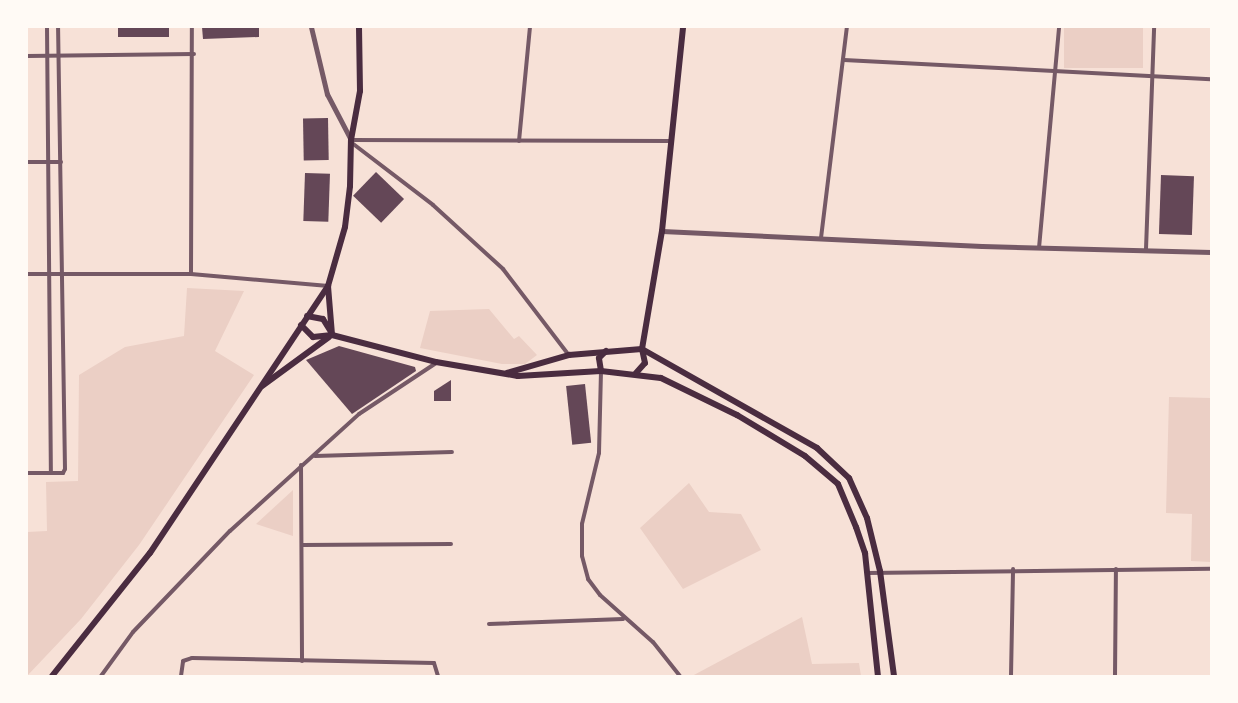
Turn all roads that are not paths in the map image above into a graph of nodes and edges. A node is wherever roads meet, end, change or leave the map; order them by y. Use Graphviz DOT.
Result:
graph roads {
  1 [pos="47,27"];
  2 [pos="58,27"];
  3 [pos="192,27"];
  4 [pos="311,27"];
  5 [pos="359,27"];
  6 [pos="530,27"];
  7 [pos="683,27"];
  8 [pos="847,27"];
  9 [pos="1059,27"];
  10 [pos="1154,27"];
  11 [pos="194,54"];
  12 [pos="27,56"];
  13 [pos="48,56"];
  14 [pos="59,56"];
  15 [pos="844,60"];
  16 [pos="1055,72"];
  17 [pos="1153,76"];
  18 [pos="1211,79"];
  19 [pos="519,141"];
  20 [pos="671,141"];
  21 [pos="351,142"];
  22 [pos="27,162"];
  23 [pos="49,162"];
  24 [pos="61,162"];
  25 [pos="662,231"];
  26 [pos="821,238"];
  27 [pos="1039,248"];
  28 [pos="1146,249"];
  29 [pos="1211,252"];
  30 [pos="27,274"];
  31 [pos="51,274"];
  32 [pos="190,274"];
  33 [pos="62,275"];
  34 [pos="328,286"];
  35 [pos="307,316"];
  36 [pos="301,325"];
  37 [pos="332,335"];
  38 [pos="609,349"];
  39 [pos="642,349"];
  40 [pos="569,355"];
  41 [pos="436,362"];
  42 [pos="601,371"];
  43 [pos="636,373"];
  44 [pos="503,374"];
  45 [pos="261,387"];
  46 [pos="452,452"];
  47 [pos="314,456"];
  48 [pos="301,465"];
  49 [pos="27,473"];
  50 [pos="51,473"];
  51 [pos="451,544"];
  52 [pos="303,545"];
  53 [pos="1013,569"];
  54 [pos="1116,569"];
  55 [pos="1211,569"];
  56 [pos="880,571"];
  57 [pos="867,573"];
  58 [pos="623,620"];
  59 [pos="489,624"];
  60 [pos="302,661"];
  61 [pos="438,674"];
  62 [pos="52,676"];
  63 [pos="100,676"];
  64 [pos="181,676"];
  65 [pos="680,676"];
  66 [pos="878,676"];
  67 [pos="894,676"];
  68 [pos="1011,676"];
  69 [pos="1115,676"];
  1 -- 13 [label="street"];
  2 -- 14 [label="street"];
  3 -- 11 [label="street"];
  4 -- 21 [label="street"];
  5 -- 21 [label="main road"];
  6 -- 19 [label="street"];
  7 -- 20 [label="main road"];
  8 -- 15 [label="street"];
  9 -- 16 [label="street"];
  10 -- 17 [label="street"];
  11 -- 14 [label="street"];
  11 -- 32 [label="street"];
  12 -- 13 [label="street"];
  13 -- 14 [label="street"];
  13 -- 23 [label="street"];
  14 -- 24 [label="street"];
  15 -- 16 [label="street"];
  15 -- 26 [label="street"];
  16 -- 17 [label="street"];
  16 -- 27 [label="street"];
  17 -- 18 [label="street"];
  17 -- 28 [label="street"];
  19 -- 20 [label="street"];
  19 -- 21 [label="street"];
  20 -- 25 [label="main road"];
  21 -- 34 [label="main road"];
  21 -- 40 [label="street"];
  22 -- 23 [label="street"];
  23 -- 24 [label="street"];
  23 -- 31 [label="street"];
  24 -- 33 [label="street"];
  25 -- 26 [label="street"];
  25 -- 39 [label="main road"];
  26 -- 27 [label="street"];
  27 -- 28 [label="street"];
  28 -- 29 [label="street"];
  30 -- 31 [label="street"];
  31 -- 33 [label="street"];
  31 -- 50 [label="street"];
  32 -- 33 [label="street"];
  32 -- 34 [label="street"];
  33 -- 50 [label="street"];
  34 -- 35 [label="main road"];
  34 -- 37 [label="main road"];
  35 -- 36 [label="main road"];
  35 -- 37 [label="main road"];
  36 -- 37 [label="main road"];
  36 -- 45 [label="main road"];
  37 -- 41 [label="main road"];
  37 -- 45 [label="main road"];
  38 -- 39 [label="main road"];
  38 -- 40 [label="main road"];
  38 -- 42 [label="main road"];
  39 -- 43 [label="main road"];
  39 -- 56 [label="main road"];
  40 -- 44 [label="main road"];
  41 -- 44 [label="main road"];
  41 -- 47 [label="street"];
  42 -- 43 [label="main road"];
  42 -- 44 [label="main road"];
  42 -- 58 [label="street"];
  43 -- 57 [label="main road"];
  45 -- 62 [label="main road"];
  46 -- 47 [label="street"];
  47 -- 48 [label="street"];
  48 -- 52 [label="street"];
  48 -- 63 [label="street"];
  49 -- 50 [label="street"];
  51 -- 52 [label="street"];
  52 -- 60 [label="street"];
  53 -- 54 [label="street"];
  53 -- 56 [label="street"];
  53 -- 68 [label="street"];
  54 -- 55 [label="street"];
  54 -- 69 [label="street"];
  56 -- 57 [label="street"];
  56 -- 67 [label="main road"];
  57 -- 66 [label="main road"];
  58 -- 59 [label="street"];
  58 -- 65 [label="street"];
  60 -- 61 [label="street"];
  60 -- 64 [label="street"];
}
